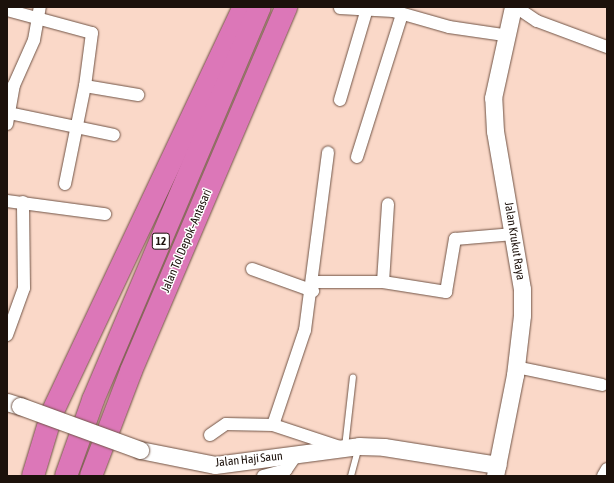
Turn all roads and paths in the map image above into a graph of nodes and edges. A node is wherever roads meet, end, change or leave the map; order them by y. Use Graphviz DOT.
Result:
graph roads {
  1 [pos="244,7"];
  2 [pos="260,7"];
  3 [pos="286,7"];
  4 [pos="514,7"];
  5 [pos="340,8"];
  6 [pos="367,9"];
  7 [pos="7,10"];
  8 [pos="38,12"];
  9 [pos="402,14"];
  10 [pos="504,35"];
  11 [pos="607,47"];
  12 [pos="85,86"];
  13 [pos="138,95"];
  14 [pos="340,100"];
  15 [pos="8,118"];
  16 [pos="76,129"];
  17 [pos="114,135"];
  18 [pos="328,152"];
  19 [pos="357,158"];
  20 [pos="65,184"];
  21 [pos="7,201"];
  22 [pos="23,202"];
  23 [pos="388,204"];
  24 [pos="105,214"];
  25 [pos="514,234"];
  26 [pos="252,269"];
  27 [pos="383,282"];
  28 [pos="313,287"];
  29 [pos="7,335"];
  30 [pos="516,367"];
  31 [pos="353,377"];
  32 [pos="602,385"];
  33 [pos="13,404"];
  34 [pos="272,425"];
  35 [pos="210,435"];
  36 [pos="352,447"];
  37 [pos="296,455"];
  38 [pos="607,468"];
  39 [pos="95,470"];
  40 [pos="497,471"];
  41 [pos="33,476"];
  42 [pos="66,476"];
  43 [pos="263,476"];
  44 [pos="351,476"];
  45 [pos="603,476"];
  1 -- 41 [label="highway"];
  2 -- 42 [label="highway, Jalan Tol Depok–Antasari / 12"];
  3 -- 39 [label="highway, Jalan Tol Depok–Antasari / 12"];
  4 -- 10 [label="street, Jalan Krukut Raya"];
  4 -- 11 [label="street"];
  5 -- 6 [label="street"];
  6 -- 9 [label="street"];
  6 -- 14 [label="street"];
  7 -- 8 [label="street"];
  8 -- 12 [label="street"];
  8 -- 15 [label="street"];
  9 -- 10 [label="street"];
  9 -- 19 [label="street"];
  10 -- 25 [label="street, Jalan Krukut Raya"];
  12 -- 13 [label="street"];
  12 -- 16 [label="street"];
  15 -- 16 [label="street"];
  16 -- 17 [label="street"];
  16 -- 20 [label="street"];
  18 -- 28 [label="street"];
  21 -- 22 [label="street"];
  22 -- 24 [label="street"];
  22 -- 29 [label="street"];
  23 -- 27 [label="street"];
  25 -- 27 [label="street"];
  25 -- 30 [label="street, Jalan Krukut Raya"];
  26 -- 28 [label="street"];
  27 -- 28 [label="street"];
  28 -- 34 [label="street"];
  30 -- 32 [label="street"];
  30 -- 40 [label="street, Jalan Krukut Raya"];
  31 -- 36 [label="lane"];
  33 -- 37 [label="street, Jalan Haji Saun, bridge"];
  34 -- 35 [label="street"];
  34 -- 36 [label="street"];
  36 -- 37 [label="street, Jalan Haji Saun"];
  36 -- 40 [label="street, Jalan Haji Saun"];
  36 -- 44 [label="lane"];
  37 -- 43 [label="street"];
  38 -- 45 [label="street"];
}
